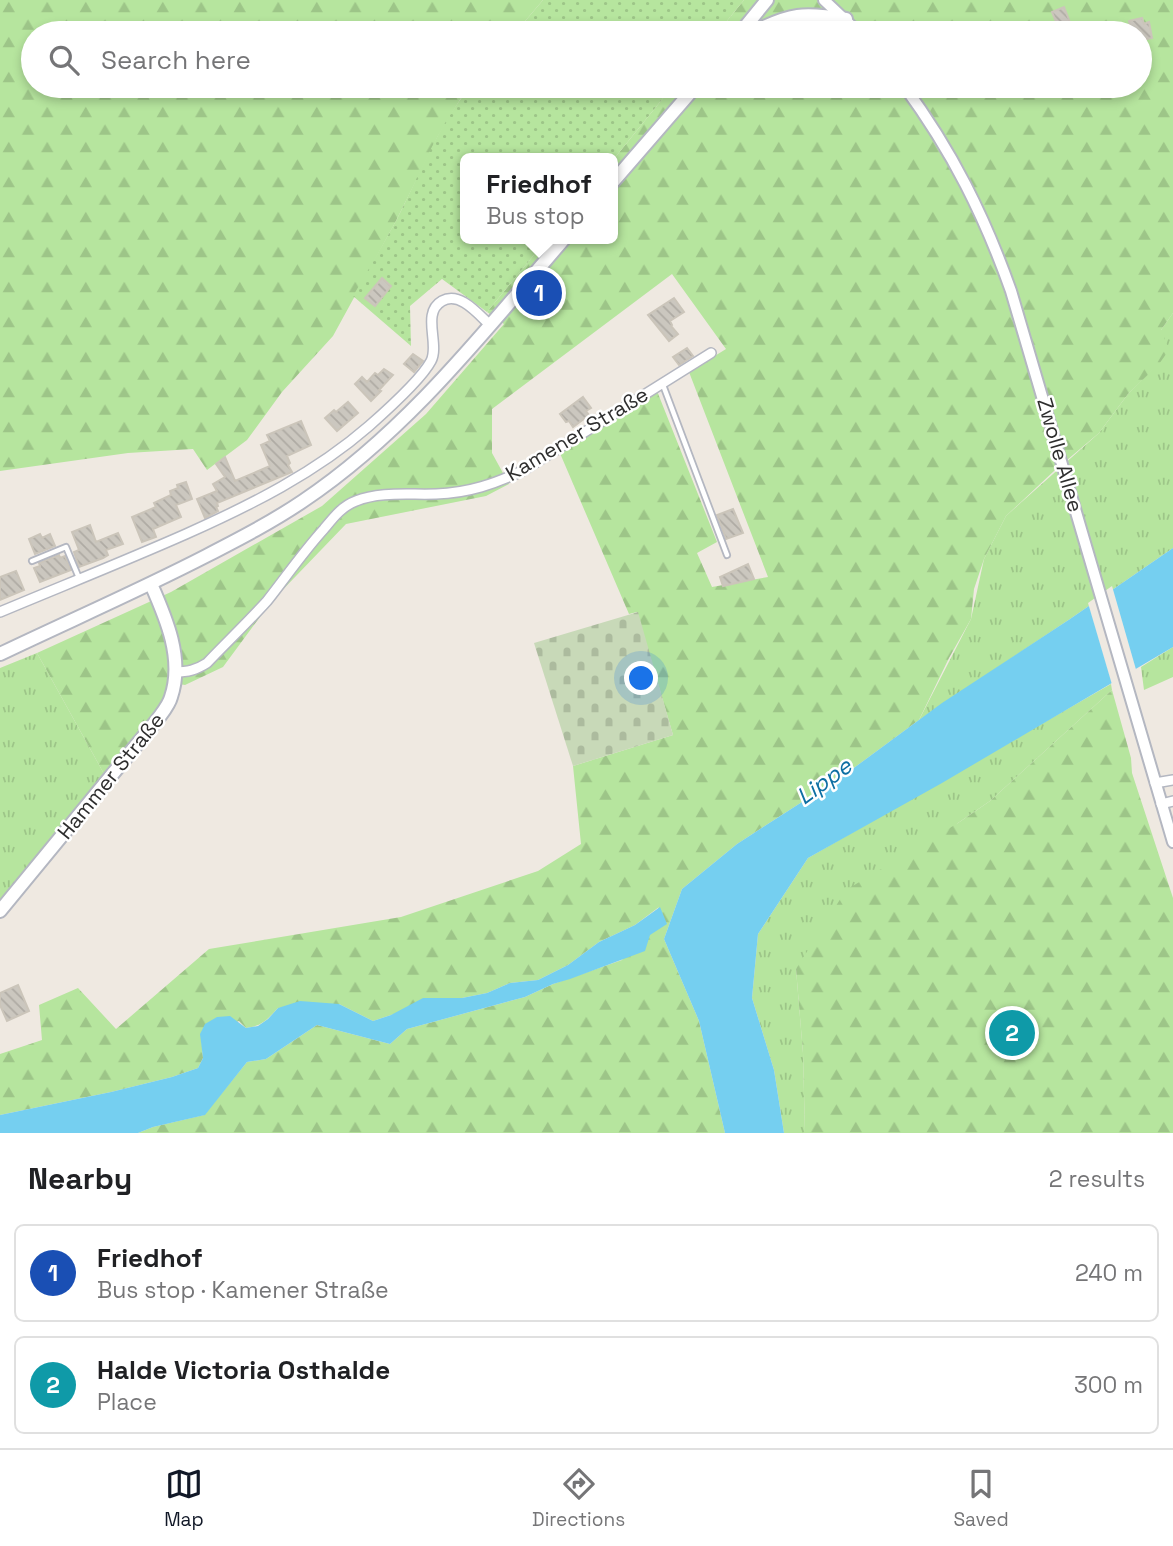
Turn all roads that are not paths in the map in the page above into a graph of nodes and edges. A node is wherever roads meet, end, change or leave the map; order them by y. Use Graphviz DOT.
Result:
graph roads {
  1 [pos="768,0"];
  2 [pos="824,0"];
  3 [pos="846,19"];
  4 [pos="750,21"];
  5 [pos="778,21"];
  6 [pos="686,98"];
  7 [pos="912,98"];
  8 [pos="618,176"];
  9 [pos="561,244"];
  10 [pos="490,325"];
  11 [pos="710,353"];
  12 [pos="662,383"];
  13 [pos="727,555"];
  14 [pos="32,561"];
  15 [pos="79,579"];
  16 [pos="151,584"];
  17 [pos="0,612"];
  18 [pos="0,654"];
  19 [pos="175,673"];
  20 [pos="1173,780"];
  21 [pos="1155,783"];
  22 [pos="1173,801"];
  23 [pos="1161,804"];
  24 [pos="1173,842"];
  25 [pos="0,911"];
  1 -- 4 [label="main road"];
  2 -- 3 [label="street"];
  3 -- 5 [label="main road"];
  6 -- 8 [label="main road"];
  7 -- 21 [label="street, Zwolle Allee"];
  9 -- 10 [label="main road"];
  10 -- 15 [label="street"];
  10 -- 16 [label="main road"];
  11 -- 12 [label="street, Kamener Straße"];
  12 -- 13 [label="lane"];
  12 -- 19 [label="street, Kamener Straße"];
  14 -- 15 [label="lane"];
  15 -- 17 [label="street"];
  16 -- 18 [label="main road"];
  16 -- 19 [label="main road, Hammer Straße"];
  19 -- 25 [label="main road, Hammer Straße"];
  20 -- 21 [label="street"];
  21 -- 23 [label="street, Zwolle Allee"];
  22 -- 23 [label="street"];
  23 -- 24 [label="street, Zwolle Allee"];
}
